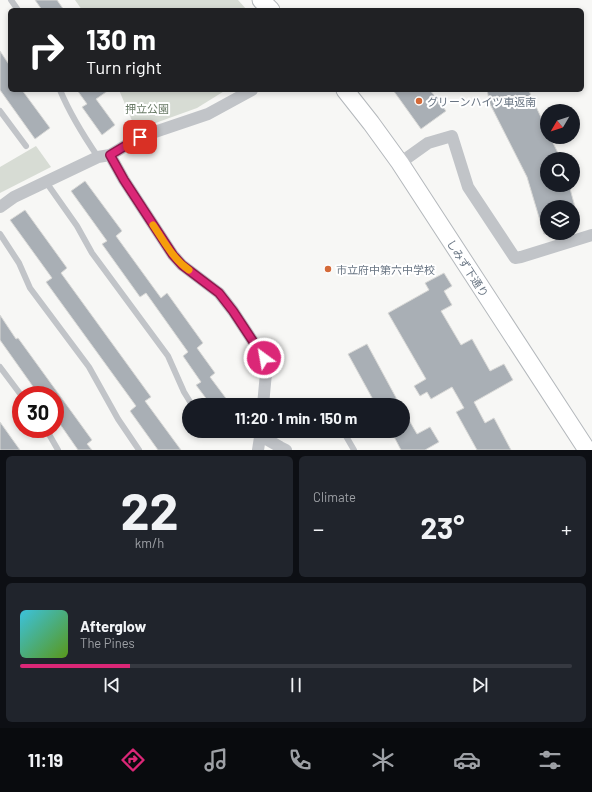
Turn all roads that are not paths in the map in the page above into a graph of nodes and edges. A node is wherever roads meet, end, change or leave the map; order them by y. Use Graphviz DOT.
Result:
graph roads {
  1 [pos="261,0"];
  2 [pos="269,8"];
  3 [pos="61,92"];
  4 [pos="248,92"];
  5 [pos="347,92"];
  6 [pos="0,111"];
  7 [pos="26,146"];
  8 [pos="104,156"];
  9 [pos="400,163"];
  10 [pos="46,182"];
  11 [pos="0,207"];
  12 [pos="0,234"];
  13 [pos="592,235"];
  14 [pos="0,367"];
  15 [pos="14,386"];
  16 [pos="188,398"];
  17 [pos="264,398"];
  18 [pos="51,438"];
  19 [pos="260,438"];
  20 [pos="266,438"];
  21 [pos="347,438"];
  22 [pos="58,450"];
  23 [pos="139,450"];
  24 [pos="258,450"];
  25 [pos="286,450"];
  26 [pos="354,450"];
  27 [pos="587,450"];
  1 -- 2 [label="street"];
  3 -- 8 [label="lane"];
  4 -- 8 [label="street"];
  5 -- 9 [label="street, しみず下通り"];
  6 -- 7 [label="lane"];
  8 -- 10 [label="street"];
  8 -- 17 [label="street"];
  9 -- 13 [label="street"];
  9 -- 27 [label="street, しみず下通り"];
  10 -- 11 [label="street"];
  10 -- 16 [label="lane"];
  12 -- 23 [label="lane"];
  14 -- 15 [label="lane"];
  18 -- 22 [label="lane"];
  19 -- 24 [label="street"];
  20 -- 25 [label="street"];
  21 -- 26 [label="lane"];
}
